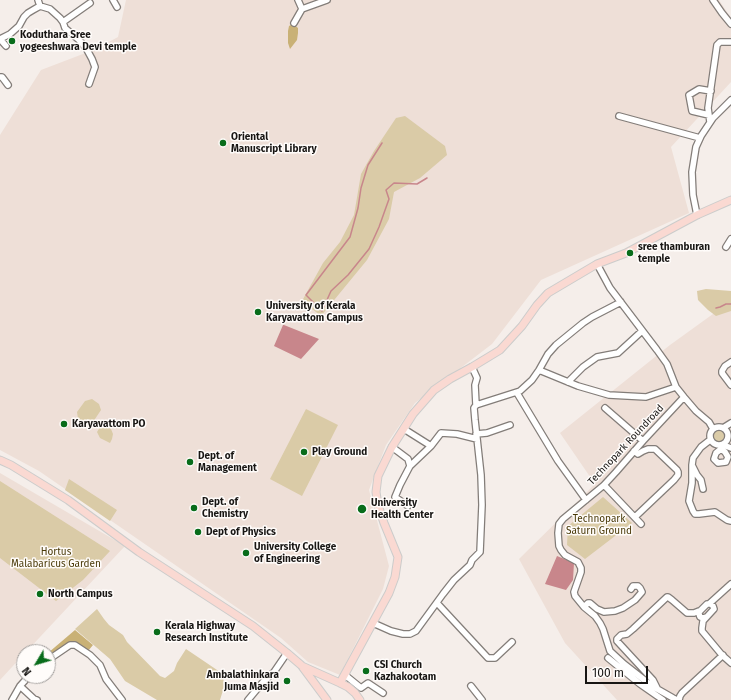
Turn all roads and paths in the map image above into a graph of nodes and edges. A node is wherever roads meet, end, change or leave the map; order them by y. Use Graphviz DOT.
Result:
graph roads {
  1 [pos="113,0"];
  2 [pos="298,0"];
  3 [pos="327,0"];
  4 [pos="713,0"];
  5 [pos="39,3"];
  6 [pos="90,3"];
  7 [pos="117,7"];
  8 [pos="302,9"];
  9 [pos="63,22"];
  10 [pos="294,23"];
  11 [pos="731,24"];
  12 [pos="0,39"];
  13 [pos="731,42"];
  14 [pos="6,46"];
  15 [pos="0,77"];
  16 [pos="89,84"];
  17 [pos="8,85"];
  18 [pos="711,91"];
  19 [pos="731,100"];
  20 [pos="709,115"];
  21 [pos="619,116"];
  22 [pos="710,122"];
  23 [pos="700,138"];
  24 [pos="731,200"];
  25 [pos="697,215"];
  26 [pos="731,239"];
  27 [pos="726,247"];
  28 [pos="597,264"];
  29 [pos="621,302"];
  30 [pos="642,331"];
  31 [pos="731,362"];
  32 [pos="472,367"];
  33 [pos="539,370"];
  34 [pos="568,382"];
  35 [pos="731,386"];
  36 [pos="676,387"];
  37 [pos="517,392"];
  38 [pos="684,397"];
  39 [pos="476,405"];
  40 [pos="605,408"];
  41 [pos="731,423"];
  42 [pos="510,425"];
  43 [pos="404,429"];
  44 [pos="713,429"];
  45 [pos="727,430"];
  46 [pos="476,436"];
  47 [pos="710,440"];
  48 [pos="643,441"];
  49 [pos="431,446"];
  50 [pos="392,447"];
  51 [pos="722,447"];
  52 [pos="731,448"];
  53 [pos="634,450"];
  54 [pos="0,460"];
  55 [pos="692,465"];
  56 [pos="410,466"];
  57 [pos="604,484"];
  58 [pos="703,489"];
  59 [pos="586,500"];
  60 [pos="408,506"];
  61 [pos="635,517"];
  62 [pos="731,521"];
  63 [pos="641,524"];
  64 [pos="731,584"];
  65 [pos="631,589"];
  66 [pos="731,589"];
  67 [pos="437,603"];
  68 [pos="712,604"];
  69 [pos="584,607"];
  70 [pos="699,611"];
  71 [pos="706,618"];
  72 [pos="373,623"];
  73 [pos="512,642"];
  74 [pos="287,653"];
  75 [pos="56,655"];
  76 [pos="723,655"];
  77 [pos="608,658"];
  78 [pos="731,663"];
  79 [pos="301,666"];
  80 [pos="344,675"];
  81 [pos="340,683"];
  82 [pos="20,686"];
  83 [pos="471,686"];
  84 [pos="658,689"];
  85 [pos="383,693"];
  86 [pos="12,700"];
  87 [pos="37,700"];
  88 [pos="122,700"];
  89 [pos="248,700"];
  90 [pos="327,700"];
  91 [pos="360,700"];
  92 [pos="482,700"];
  93 [pos="663,700"];
  94 [pos="678,700"];
  1 -- 7 [label="street"];
  2 -- 8 [label="street"];
  3 -- 8 [label="street"];
  4 -- 11 [label="street"];
  5 -- 9 [label="street"];
  5 -- 12 [label="street"];
  6 -- 9 [label="street"];
  8 -- 10 [label="street"];
  9 -- 16 [label="street"];
  12 -- 14 [label="street"];
  13 -- 18 [label="street"];
  15 -- 17 [label="street"];
  18 -- 20 [label="street"];
  18 -- 20 [label="street"];
  19 -- 22 [label="street"];
  20 -- 22 [label="street"];
  21 -- 23 [label="street"];
  22 -- 23 [label="street"];
  23 -- 25 [label="street"];
  24 -- 25 [label="main road"];
  25 -- 28 [label="main road"];
  26 -- 27 [label="street"];
  28 -- 29 [label="street"];
  28 -- 32 [label="main road"];
  29 -- 30 [label="street"];
  29 -- 33 [label="street"];
  30 -- 34 [label="street"];
  30 -- 36 [label="street"];
  31 -- 35 [label="street"];
  32 -- 39 [label="street"];
  32 -- 43 [label="main road"];
  33 -- 34 [label="street"];
  33 -- 37 [label="street"];
  34 -- 36 [label="street"];
  36 -- 38 [label="street"];
  37 -- 39 [label="street"];
  37 -- 59 [label="street"];
  38 -- 44 [label="street"];
  38 -- 48 [label="street, Technopark Roundroad"];
  39 -- 46 [label="street"];
  40 -- 48 [label="street"];
  41 -- 45 [label="street"];
  42 -- 46 [label="street"];
  43 -- 49 [label="street"];
  43 -- 50 [label="main road"];
  44 -- 45 [label="street"];
  44 -- 47 [label="street"];
  45 -- 51 [label="street"];
  46 -- 49 [label="street"];
  46 -- 67 [label="street"];
  47 -- 51 [label="street"];
  47 -- 55 [label="street"];
  48 -- 53 [label="street, Technopark Roundroad"];
  49 -- 56 [label="street"];
  50 -- 56 [label="street"];
  50 -- 72 [label="main road"];
  51 -- 52 [label="street"];
  53 -- 57 [label="street, Technopark Roundroad"];
  53 -- 61 [label="street"];
  54 -- 74 [label="main road"];
  55 -- 58 [label="street"];
  55 -- 62 [label="street"];
  56 -- 60 [label="street"];
  57 -- 59 [label="street, Technopark Roundroad"];
  57 -- 61 [label="street"];
  59 -- 69 [label="street, Technopark Roundroad"];
  61 -- 63 [label="street"];
  64 -- 68 [label="street"];
  65 -- 69 [label="street"];
  66 -- 68 [label="street"];
  67 -- 72 [label="street"];
  67 -- 73 [label="street"];
  68 -- 70 [label="street"];
  68 -- 71 [label="street"];
  69 -- 84 [label="street, Technopark Roundroad"];
  70 -- 71 [label="street"];
  70 -- 84 [label="street"];
  71 -- 76 [label="street"];
  72 -- 80 [label="main road"];
  74 -- 79 [label="main road"];
  74 -- 89 [label="street"];
  75 -- 88 [label="street"];
  76 -- 78 [label="street"];
  76 -- 94 [label="street"];
  77 -- 93 [label="street"];
  79 -- 81 [label="main road"];
  79 -- 90 [label="main road"];
  80 -- 81 [label="main road"];
  80 -- 85 [label="street"];
  81 -- 91 [label="main road"];
  82 -- 86 [label="street"];
  82 -- 87 [label="street"];
  83 -- 92 [label="street"];
  84 -- 94 [label="street, Technopark Roundroad"];
}
